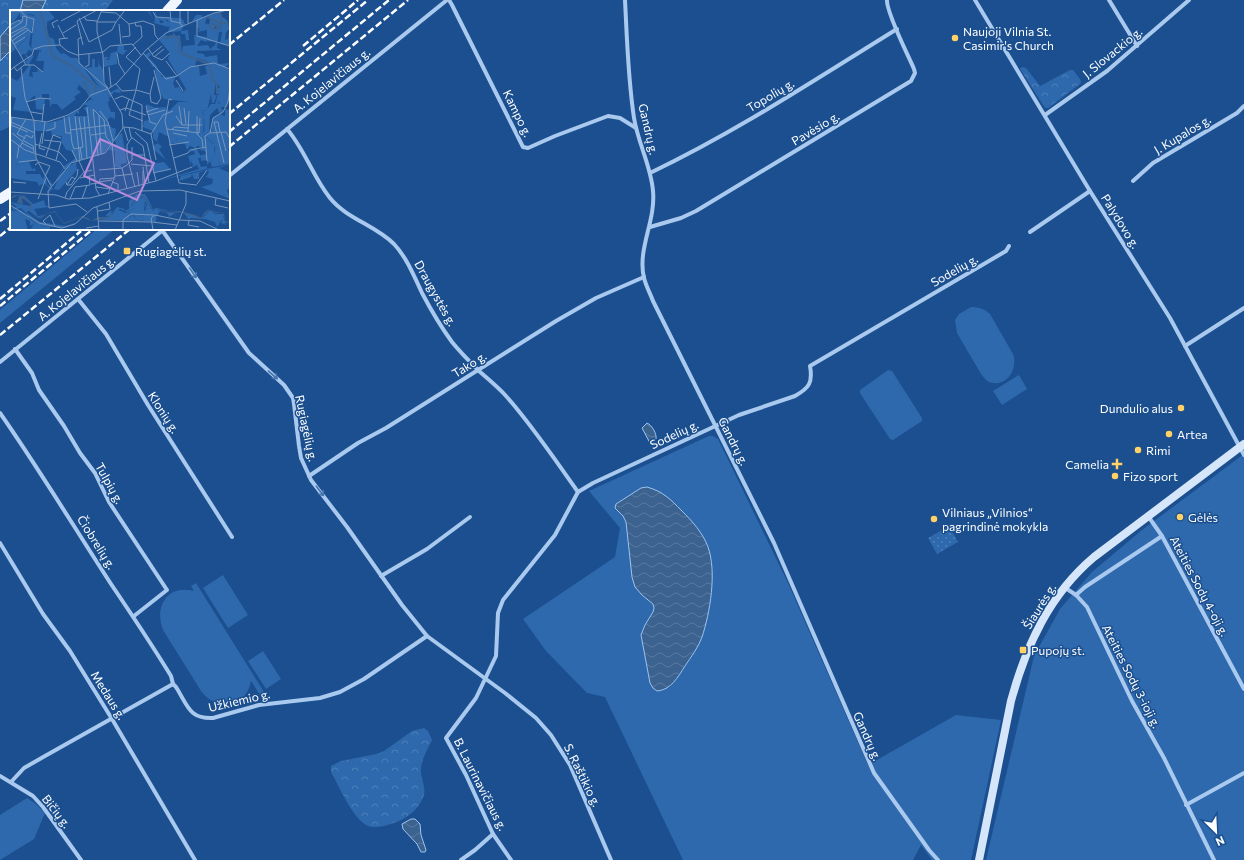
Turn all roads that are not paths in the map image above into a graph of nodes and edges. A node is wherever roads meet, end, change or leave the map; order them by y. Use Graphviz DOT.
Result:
graph roads {
  1 [pos="177,0"];
  2 [pos="448,0"];
  3 [pos="625,0"];
  4 [pos="887,0"];
  5 [pos="974,0"];
  6 [pos="1109,0"];
  7 [pos="1189,0"];
  8 [pos="168,10"];
  9 [pos="897,29"];
  10 [pos="1137,46"];
  11 [pos="1244,106"];
  12 [pos="1045,115"];
  13 [pos="636,128"];
  14 [pos="287,129"];
  15 [pos="650,173"];
  16 [pos="230,175"];
  17 [pos="1134,181"];
  18 [pos="1090,191"];
  19 [pos="10,193"];
  20 [pos="0,199"];
  21 [pos="650,227"];
  22 [pos="163,230"];
  23 [pos="1030,232"];
  24 [pos="1009,246"];
  25 [pos="644,277"];
  26 [pos="78,299"];
  27 [pos="1244,308"];
  28 [pos="1185,346"];
  29 [pos="15,350"];
  30 [pos="0,362"];
  31 [pos="478,370"];
  32 [pos="0,413"];
  33 [pos="715,426"];
  34 [pos="1242,446"];
  35 [pos="1244,455"];
  36 [pos="309,476"];
  37 [pos="578,492"];
  38 [pos="470,516"];
  39 [pos="1148,516"];
  40 [pos="1162,536"];
  41 [pos="232,537"];
  42 [pos="0,543"];
  43 [pos="382,576"];
  44 [pos="1064,587"];
  45 [pos="1076,595"];
  46 [pos="134,616"];
  47 [pos="427,636"];
  48 [pos="486,678"];
  49 [pos="173,684"];
  50 [pos="1244,689"];
  51 [pos="112,719"];
  52 [pos="1244,773"];
  53 [pos="0,776"];
  54 [pos="11,782"];
  55 [pos="1186,805"];
  56 [pos="493,834"];
  57 [pos="81,860"];
  58 [pos="195,860"];
  59 [pos="461,860"];
  60 [pos="511,860"];
  61 [pos="611,860"];
  62 [pos="938,860"];
  63 [pos="979,860"];
  64 [pos="1214,860"];
  1 -- 8 [label="main road"];
  2 -- 13 [label="street, Kampo g."];
  2 -- 14 [label="street, A. Kojelavičiaus g."];
  3 -- 13 [label="street, Gandrų g."];
  4 -- 9 [label="street, Pavėsio g."];
  5 -- 12 [label="street, Palydovo g."];
  6 -- 10 [label="street"];
  7 -- 10 [label="street, J. Slovackio g."];
  9 -- 15 [label="street, Topolių g."];
  9 -- 21 [label="street, Pavėsio g."];
  10 -- 12 [label="street, J. Slovackio g."];
  11 -- 17 [label="street, J. Kupalos g."];
  12 -- 18 [label="street, Palydovo g."];
  13 -- 15 [label="street, Gandrų g."];
  14 -- 16 [label="street, A. Kojelavičiaus g."];
  14 -- 31 [label="street, Draugystės g."];
  15 -- 21 [label="street, Gandrų g."];
  18 -- 23 [label="street"];
  18 -- 28 [label="street, Palydovo g."];
  19 -- 20 [label="main road"];
  21 -- 25 [label="street, Gandrų g."];
  22 -- 26 [label="street, A. Kojelavičiaus g."];
  22 -- 36 [label="street, Rugiagėlių g., one-way"];
  24 -- 33 [label="street, Sodelių g."];
  25 -- 31 [label="street, Tako g."];
  25 -- 33 [label="street, Gandrų g."];
  26 -- 29 [label="street, A. Kojelavičiaus g."];
  26 -- 41 [label="street, Klonių g."];
  27 -- 28 [label="street"];
  28 -- 34 [label="street, Palydovo g."];
  29 -- 30 [label="street, A. Kojelavičiaus g."];
  29 -- 46 [label="street, Tulpių g."];
  31 -- 36 [label="street, Tako g."];
  31 -- 37 [label="street, Draugystės g."];
  32 -- 46 [label="street, Čiobrelių g."];
  33 -- 37 [label="street, Sodelių g."];
  33 -- 62 [label="street, Gandrų g."];
  34 -- 35 [label="street, Palydovo g."];
  34 -- 39 [label="main road, Šiaurės g."];
  36 -- 43 [label="street, Rugiagėlių g., one-way"];
  37 -- 48 [label="street"];
  38 -- 43 [label="street"];
  39 -- 40 [label="street, Ateities Sodų 4-oji g."];
  39 -- 44 [label="main road, Šiaurės g."];
  40 -- 45 [label="street"];
  40 -- 50 [label="street, Ateities Sodų 4-oji g."];
  42 -- 51 [label="street, Medaus g."];
  43 -- 47 [label="street, Rugiagėlių g."];
  44 -- 45 [label="street, Ateities Sodų 3-ioji g."];
  44 -- 63 [label="main road, Šiaurės g."];
  45 -- 55 [label="street, Ateities Sodų 3-ioji g."];
  46 -- 49 [label="street, Čiobrelių g."];
  47 -- 48 [label="street, Rugiagėlių g."];
  47 -- 49 [label="street, Užkiemio g."];
  48 -- 56 [label="street, B. Laurinavičiaus g."];
  48 -- 61 [label="street, S. Raštikio g."];
  49 -- 51 [label="street"];
  51 -- 54 [label="street"];
  51 -- 58 [label="street, Medaus g."];
  52 -- 55 [label="street"];
  53 -- 54 [label="street, Bičių g."];
  54 -- 57 [label="street, Bičių g."];
  55 -- 64 [label="street, Ateities Sodų 3-ioji g."];
  56 -- 59 [label="street"];
  56 -- 60 [label="street, B. Laurinavičiaus g."];
}
